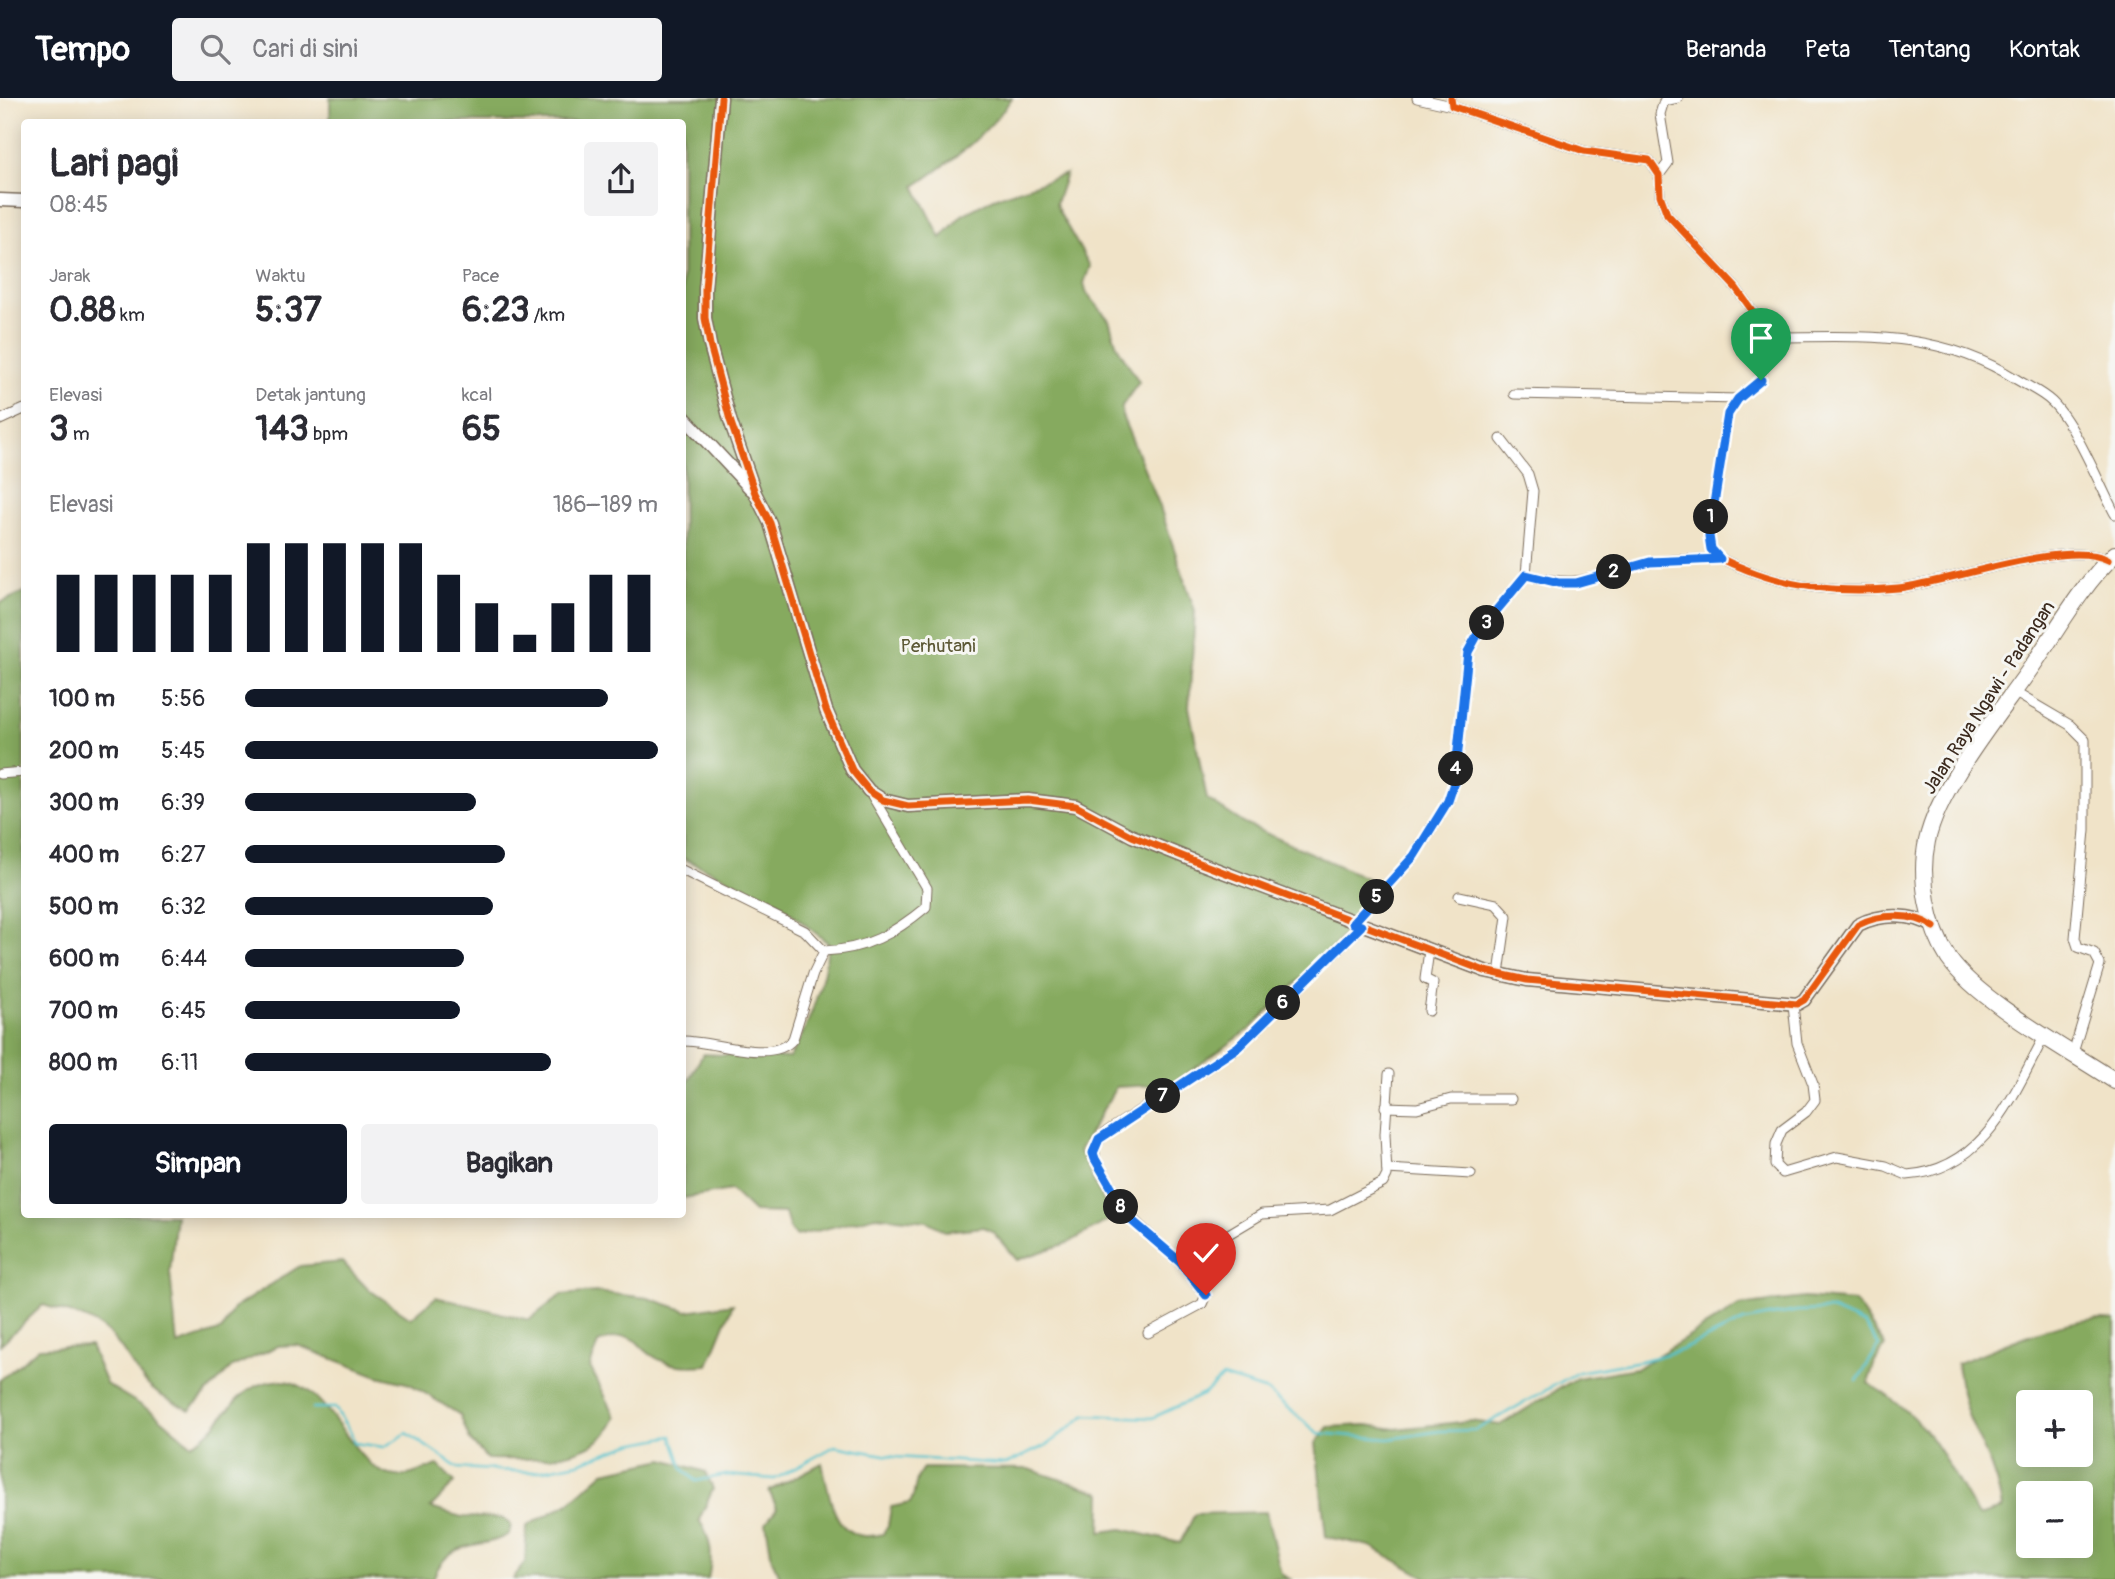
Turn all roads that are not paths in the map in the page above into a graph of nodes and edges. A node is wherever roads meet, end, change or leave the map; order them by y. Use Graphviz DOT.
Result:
graph roads {
  1 [pos="721,98"];
  2 [pos="1417,98"];
  3 [pos="1678,98"];
  4 [pos="1452,102"];
  5 [pos="1659,175"];
  6 [pos="0,200"];
  7 [pos="21,201"];
  8 [pos="1771,337"];
  9 [pos="1514,394"];
  10 [pos="1738,399"];
  11 [pos="21,410"];
  12 [pos="686,419"];
  13 [pos="0,420"];
  14 [pos="1501,439"];
  15 [pos="755,493"];
  16 [pos="2115,514"];
  17 [pos="2112,557"];
  18 [pos="1720,559"];
  19 [pos="1526,575"];
  20 [pos="2014,692"];
  21 [pos="21,772"];
  22 [pos="0,774"];
  23 [pos="869,791"];
  24 [pos="686,872"];
  25 [pos="1459,896"];
  26 [pos="1357,924"];
  27 [pos="1934,927"];
  28 [pos="824,951"];
  29 [pos="1429,951"];
  30 [pos="1499,974"];
  31 [pos="1793,1004"];
  32 [pos="1429,1011"];
  33 [pos="2045,1034"];
  34 [pos="686,1041"];
  35 [pos="2073,1053"];
  36 [pos="1389,1074"];
  37 [pos="2115,1081"];
  38 [pos="1511,1099"];
  39 [pos="1385,1107"];
  40 [pos="1387,1169"];
  41 [pos="1471,1174"];
  42 [pos="1180,1262"];
  43 [pos="1148,1333"];
  1 -- 15 [label="street"];
  2 -- 4 [label="street"];
  3 -- 5 [label="street"];
  4 -- 5 [label="street"];
  5 -- 8 [label="street"];
  6 -- 7 [label="street"];
  8 -- 10 [label="street"];
  8 -- 16 [label="street"];
  9 -- 10 [label="street"];
  10 -- 18 [label="street"];
  11 -- 13 [label="street"];
  12 -- 15 [label="street"];
  14 -- 19 [label="street"];
  15 -- 23 [label="street"];
  17 -- 18 [label="street"];
  17 -- 20 [label="highway, Jalan Raya Ngawi - Padangan"];
  18 -- 19 [label="street"];
  19 -- 26 [label="street"];
  20 -- 27 [label="highway, Jalan Raya Ngawi - Padangan"];
  20 -- 35 [label="street"];
  21 -- 22 [label="street"];
  23 -- 26 [label="street"];
  23 -- 28 [label="street"];
  24 -- 28 [label="street"];
  25 -- 30 [label="street"];
  26 -- 29 [label="street"];
  26 -- 42 [label="street"];
  27 -- 31 [label="street"];
  27 -- 33 [label="highway, Jalan Raya Ngawi - Padangan"];
  28 -- 34 [label="street"];
  29 -- 30 [label="street"];
  29 -- 32 [label="street"];
  30 -- 31 [label="street"];
  31 -- 33 [label="street"];
  33 -- 35 [label="highway, Jalan Raya Ngawi - Padangan"];
  35 -- 37 [label="highway, Jalan Raya Ngawi - Padangan"];
  36 -- 39 [label="street"];
  38 -- 39 [label="street"];
  39 -- 40 [label="street"];
  40 -- 41 [label="street"];
  40 -- 42 [label="street"];
  42 -- 43 [label="street"];
}
